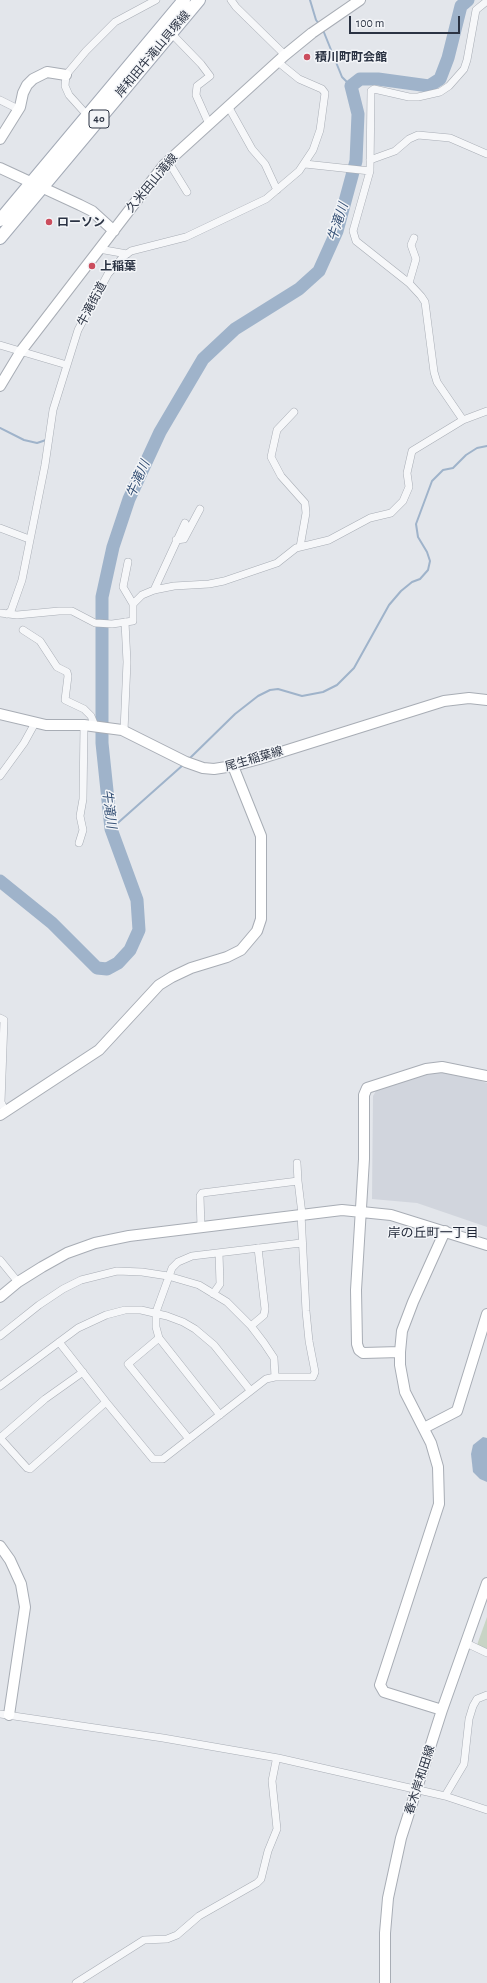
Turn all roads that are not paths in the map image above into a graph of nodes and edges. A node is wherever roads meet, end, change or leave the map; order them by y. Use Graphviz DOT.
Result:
graph roads {
  1 [pos="156,0"];
  2 [pos="184,0"];
  3 [pos="199,0"];
  4 [pos="231,0"];
  5 [pos="360,0"];
  6 [pos="487,1"];
  7 [pos="171,33"];
  8 [pos="282,58"];
  9 [pos="66,75"];
  10 [pos="0,100"];
  11 [pos="228,106"];
  12 [pos="18,109"];
  13 [pos="88,115"];
  14 [pos="209,124"];
  15 [pos="0,139"];
  16 [pos="487,154"];
  17 [pos="370,160"];
  18 [pos="168,161"];
  19 [pos="305,164"];
  20 [pos="0,168"];
  21 [pos="370,171"];
  22 [pos="36,185"];
  23 [pos="277,190"];
  24 [pos="187,192"];
  25 [pos="0,220"];
  26 [pos="114,231"];
  27 [pos="0,238"];
  28 [pos="414,238"];
  29 [pos="100,249"];
  30 [pos="127,254"];
  31 [pos="409,283"];
  32 [pos="0,345"];
  33 [pos="21,351"];
  34 [pos="67,365"];
  35 [pos="0,386"];
  36 [pos="487,411"];
  37 [pos="294,412"];
  38 [pos="463,420"];
  39 [pos="200,509"];
  40 [pos="184,523"];
  41 [pos="0,528"];
  42 [pos="30,539"];
  43 [pos="176,540"];
  44 [pos="300,547"];
  45 [pos="128,562"];
  46 [pos="154,590"];
  47 [pos="133,604"];
  48 [pos="3,613"];
  49 [pos="125,622"];
  50 [pos="23,630"];
  51 [pos="487,700"];
  52 [pos="0,714"];
  53 [pos="35,723"];
  54 [pos="84,725"];
  55 [pos="95,726"];
  56 [pos="123,731"];
  57 [pos="233,766"];
  58 [pos="0,776"];
  59 [pos="79,843"];
  60 [pos="0,1018"];
  61 [pos="487,1076"];
  62 [pos="3,1113"];
  63 [pos="297,1163"];
  64 [pos="298,1181"];
  65 [pos="362,1211"];
  66 [pos="302,1214"];
  67 [pos="201,1227"];
  68 [pos="445,1232"];
  69 [pos="301,1243"];
  70 [pos="487,1245"];
  71 [pos="258,1248"];
  72 [pos="219,1253"];
  73 [pos="1,1262"];
  74 [pos="168,1276"];
  75 [pos="18,1282"];
  76 [pos="213,1294"];
  77 [pos="0,1297"];
  78 [pos="156,1312"];
  79 [pos="487,1314"];
  80 [pos="251,1326"];
  81 [pos="0,1336"];
  82 [pos="159,1338"];
  83 [pos="59,1342"];
  84 [pos="400,1352"];
  85 [pos="83,1372"];
  86 [pos="275,1377"];
  87 [pos="0,1386"];
  88 [pos="250,1390"];
  89 [pos="106,1402"];
  90 [pos="220,1415"];
  91 [pos="424,1428"];
  92 [pos="189,1439"];
  93 [pos="0,1546"];
  94 [pos="487,1583"];
  95 [pos="466,1643"];
  96 [pos="487,1653"];
  97 [pos="487,1695"];
  98 [pos="442,1710"];
  99 [pos="4,1714"];
  100 [pos="276,1761"];
  101 [pos="416,1789"];
  102 [pos="445,1796"];
  103 [pos="487,1810"];
  104 [pos="76,1983"];
  105 [pos="385,1983"];
  1 -- 9 [label="street"];
  2 -- 13 [label="main road, 岸和田牛滝山貝塚線 / 40"];
  3 -- 7 [label="main road, 岸和田牛滝山貝塚線 / 40"];
  4 -- 8 [label="street"];
  5 -- 8 [label="street, 久米田山滝線"];
  6 -- 17 [label="street"];
  7 -- 14 [label="street"];
  7 -- 22 [label="main road, 岸和田牛滝山貝塚線 / 40"];
  8 -- 11 [label="street, 久米田山滝線"];
  8 -- 19 [label="street, 牛滝街道"];
  9 -- 12 [label="street"];
  9 -- 13 [label="street"];
  10 -- 12 [label="street"];
  11 -- 14 [label="street, 久米田山滝線"];
  11 -- 23 [label="street"];
  12 -- 15 [label="street"];
  13 -- 22 [label="main road, 岸和田牛滝山貝塚線 / 40"];
  14 -- 18 [label="street, 久米田山滝線"];
  16 -- 17 [label="street"];
  17 -- 21 [label="street"];
  18 -- 24 [label="street"];
  18 -- 26 [label="street, 久米田山滝線"];
  19 -- 21 [label="street"];
  19 -- 23 [label="street, 牛滝街道"];
  20 -- 22 [label="street"];
  21 -- 31 [label="street"];
  22 -- 25 [label="main road, 岸和田牛滝山貝塚線 / 40"];
  22 -- 26 [label="street"];
  22 -- 27 [label="main road, 岸和田牛滝山貝塚線 / 40"];
  23 -- 30 [label="street, 牛滝街道"];
  26 -- 29 [label="street, 久米田山滝線"];
  28 -- 31 [label="street"];
  29 -- 30 [label="street"];
  29 -- 33 [label="street, 久米田山滝線"];
  30 -- 34 [label="street, 牛滝街道"];
  31 -- 38 [label="street"];
  32 -- 33 [label="street"];
  33 -- 34 [label="street"];
  33 -- 35 [label="street, 久米田山滝線"];
  34 -- 42 [label="street, 牛滝街道"];
  36 -- 38 [label="street"];
  37 -- 44 [label="street"];
  38 -- 44 [label="street"];
  39 -- 43 [label="street"];
  40 -- 43 [label="street"];
  41 -- 42 [label="street"];
  42 -- 48 [label="street, 牛滝街道"];
  43 -- 46 [label="street"];
  44 -- 46 [label="street"];
  45 -- 47 [label="street"];
  46 -- 47 [label="street"];
  47 -- 49 [label="street"];
  48 -- 49 [label="street"];
  49 -- 56 [label="street"];
  50 -- 55 [label="street"];
  51 -- 57 [label="street, 尾生稲葉線"];
  52 -- 53 [label="street, 尾生稲葉線"];
  53 -- 54 [label="street, 尾生稲葉線"];
  53 -- 58 [label="street"];
  54 -- 55 [label="street, 尾生稲葉線"];
  54 -- 59 [label="street"];
  55 -- 56 [label="street, 尾生稲葉線"];
  56 -- 57 [label="street, 尾生稲葉線"];
  57 -- 62 [label="street"];
  60 -- 62 [label="street"];
  61 -- 65 [label="street"];
  63 -- 64 [label="street"];
  64 -- 66 [label="street"];
  64 -- 67 [label="street"];
  65 -- 66 [label="street"];
  65 -- 68 [label="street"];
  65 -- 84 [label="street"];
  66 -- 67 [label="street"];
  66 -- 69 [label="street"];
  67 -- 75 [label="street"];
  68 -- 70 [label="street"];
  68 -- 84 [label="street"];
  69 -- 71 [label="street"];
  69 -- 86 [label="street"];
  71 -- 72 [label="street"];
  71 -- 80 [label="street"];
  72 -- 74 [label="street"];
  72 -- 76 [label="street"];
  73 -- 75 [label="street"];
  74 -- 76 [label="street"];
  74 -- 78 [label="street"];
  74 -- 81 [label="street"];
  75 -- 77 [label="street"];
  76 -- 80 [label="street"];
  78 -- 82 [label="street"];
  78 -- 83 [label="street"];
  78 -- 88 [label="street"];
  79 -- 91 [label="street"];
  80 -- 86 [label="street"];
  82 -- 90 [label="street"];
  82 -- 92 [label="street"];
  83 -- 85 [label="street"];
  83 -- 87 [label="street"];
  84 -- 91 [label="street"];
  85 -- 89 [label="street"];
  85 -- 89 [label="street"];
  86 -- 88 [label="street"];
  88 -- 90 [label="street"];
  89 -- 92 [label="street"];
  90 -- 92 [label="street"];
  91 -- 98 [label="street"];
  93 -- 99 [label="street"];
  94 -- 95 [label="street, 春木岸和田線"];
  95 -- 96 [label="street"];
  95 -- 98 [label="street, 春木岸和田線"];
  97 -- 102 [label="street"];
  98 -- 101 [label="street, 春木岸和田線"];
  99 -- 101 [label="street"];
  100 -- 104 [label="street"];
  101 -- 102 [label="street"];
  101 -- 105 [label="street, 春木岸和田線"];
  102 -- 103 [label="street"];
}
